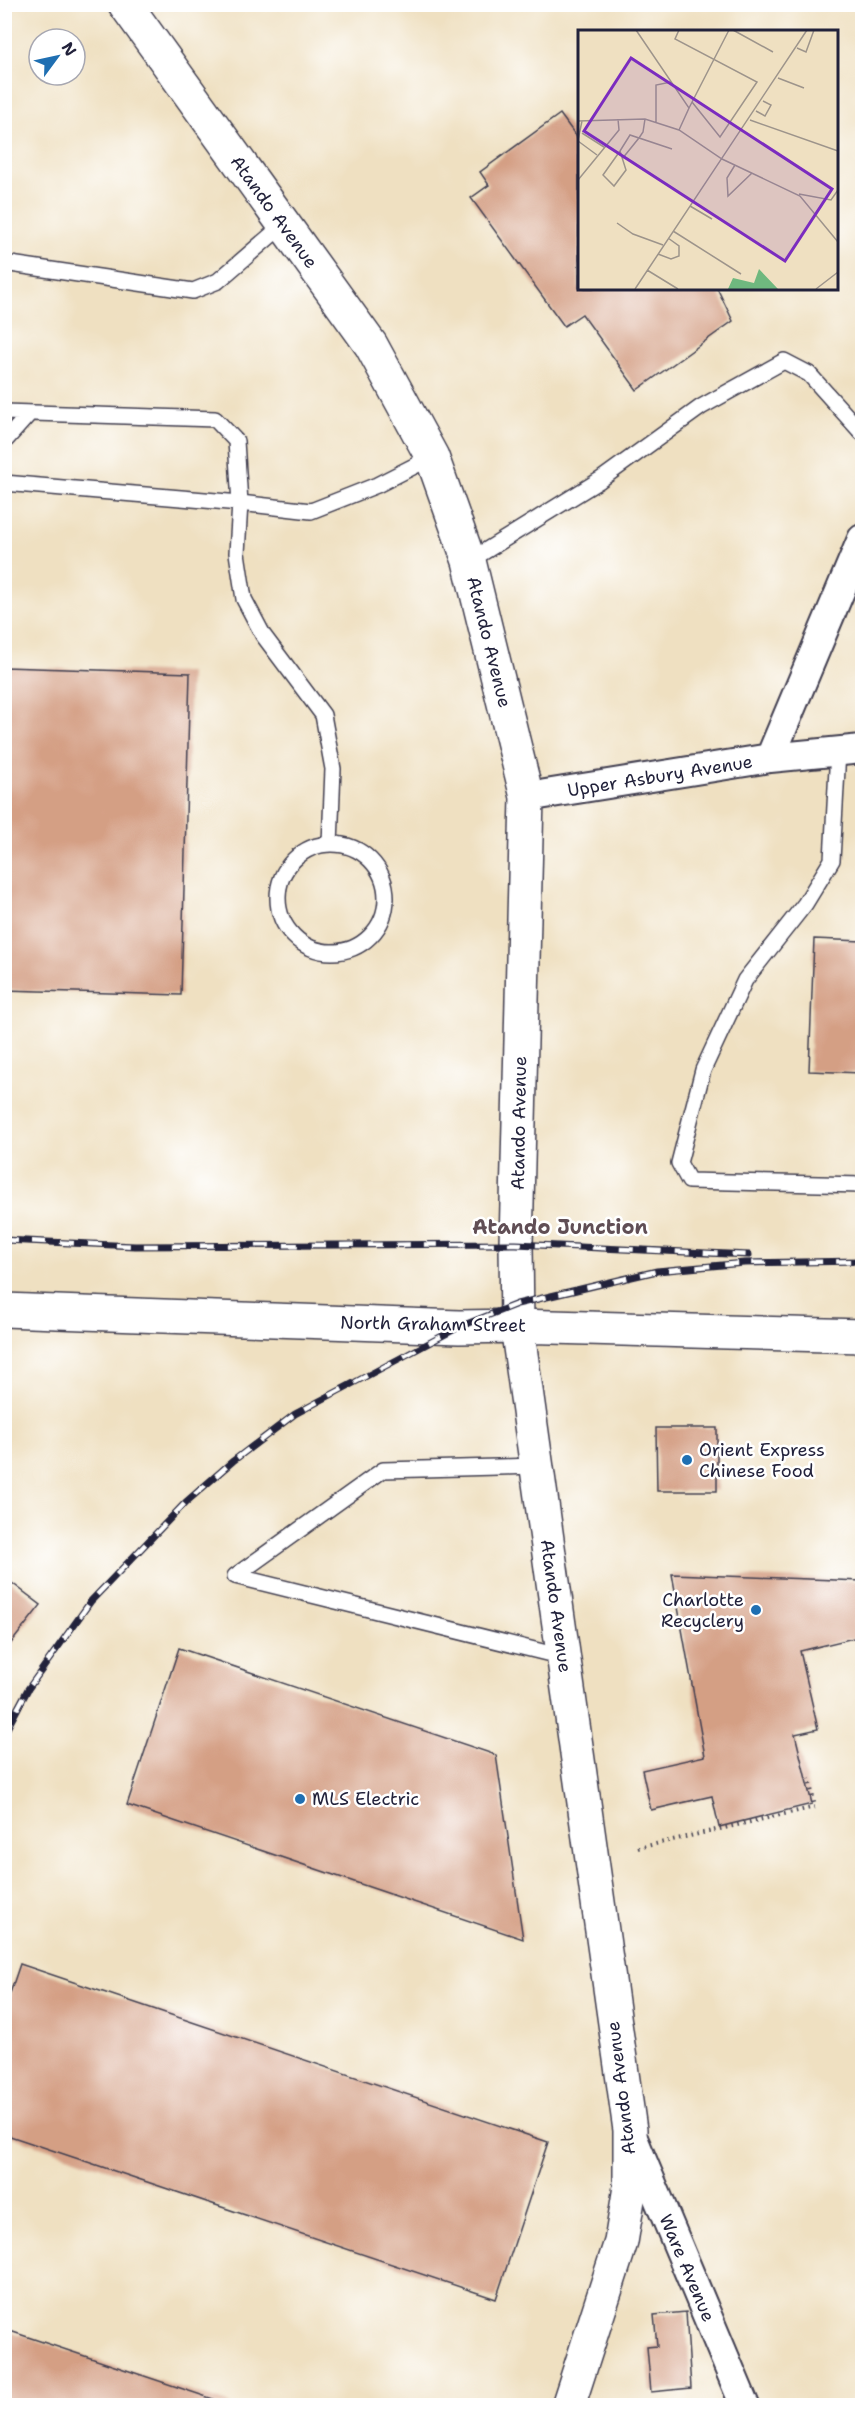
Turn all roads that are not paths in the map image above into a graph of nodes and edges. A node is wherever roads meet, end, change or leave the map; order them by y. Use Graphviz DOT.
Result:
graph roads {
  1 [pos="125,4"];
  2 [pos="284,225"];
  3 [pos="4,263"];
  4 [pos="4,412"];
  5 [pos="30,413"];
  6 [pos="862,432"];
  7 [pos="4,442"];
  8 [pos="432,457"];
  9 [pos="4,483"];
  10 [pos="240,504"];
  11 [pos="862,538"];
  12 [pos="469,561"];
  13 [pos="850,750"];
  14 [pos="770,758"];
  15 [pos="527,797"];
  16 [pos="330,844"];
  17 [pos="862,1185"];
  18 [pos="4,1310"];
  19 [pos="517,1326"];
  20 [pos="862,1336"];
  21 [pos="537,1467"];
  22 [pos="563,1657"];
  23 [pos="630,2130"];
  24 [pos="568,2406"];
  25 [pos="745,2406"];
  1 -- 2 [label="main road, Atando Avenue"];
  2 -- 3 [label="lane"];
  2 -- 8 [label="main road, Atando Avenue"];
  4 -- 5 [label="lane"];
  5 -- 7 [label="lane"];
  5 -- 10 [label="lane"];
  6 -- 12 [label="lane"];
  8 -- 10 [label="lane"];
  8 -- 12 [label="main road, Atando Avenue"];
  9 -- 10 [label="lane"];
  10 -- 16 [label="lane"];
  11 -- 14 [label="street, Upper Asbury Avenue"];
  12 -- 15 [label="main road, Atando Avenue"];
  13 -- 14 [label="street"];
  13 -- 17 [label="lane"];
  14 -- 15 [label="street, Upper Asbury Avenue"];
  15 -- 19 [label="main road, Atando Avenue"];
  16 -- 16 [label="lane"];
  18 -- 19 [label="main road, North Graham Street"];
  19 -- 20 [label="main road, North Graham Street"];
  19 -- 21 [label="main road, Atando Avenue"];
  21 -- 22 [label="main road, Atando Avenue"];
  21 -- 22 [label="lane"];
  22 -- 23 [label="main road, Atando Avenue"];
  23 -- 24 [label="main road, Atando Avenue"];
  23 -- 25 [label="street, Ware Avenue"];
}
